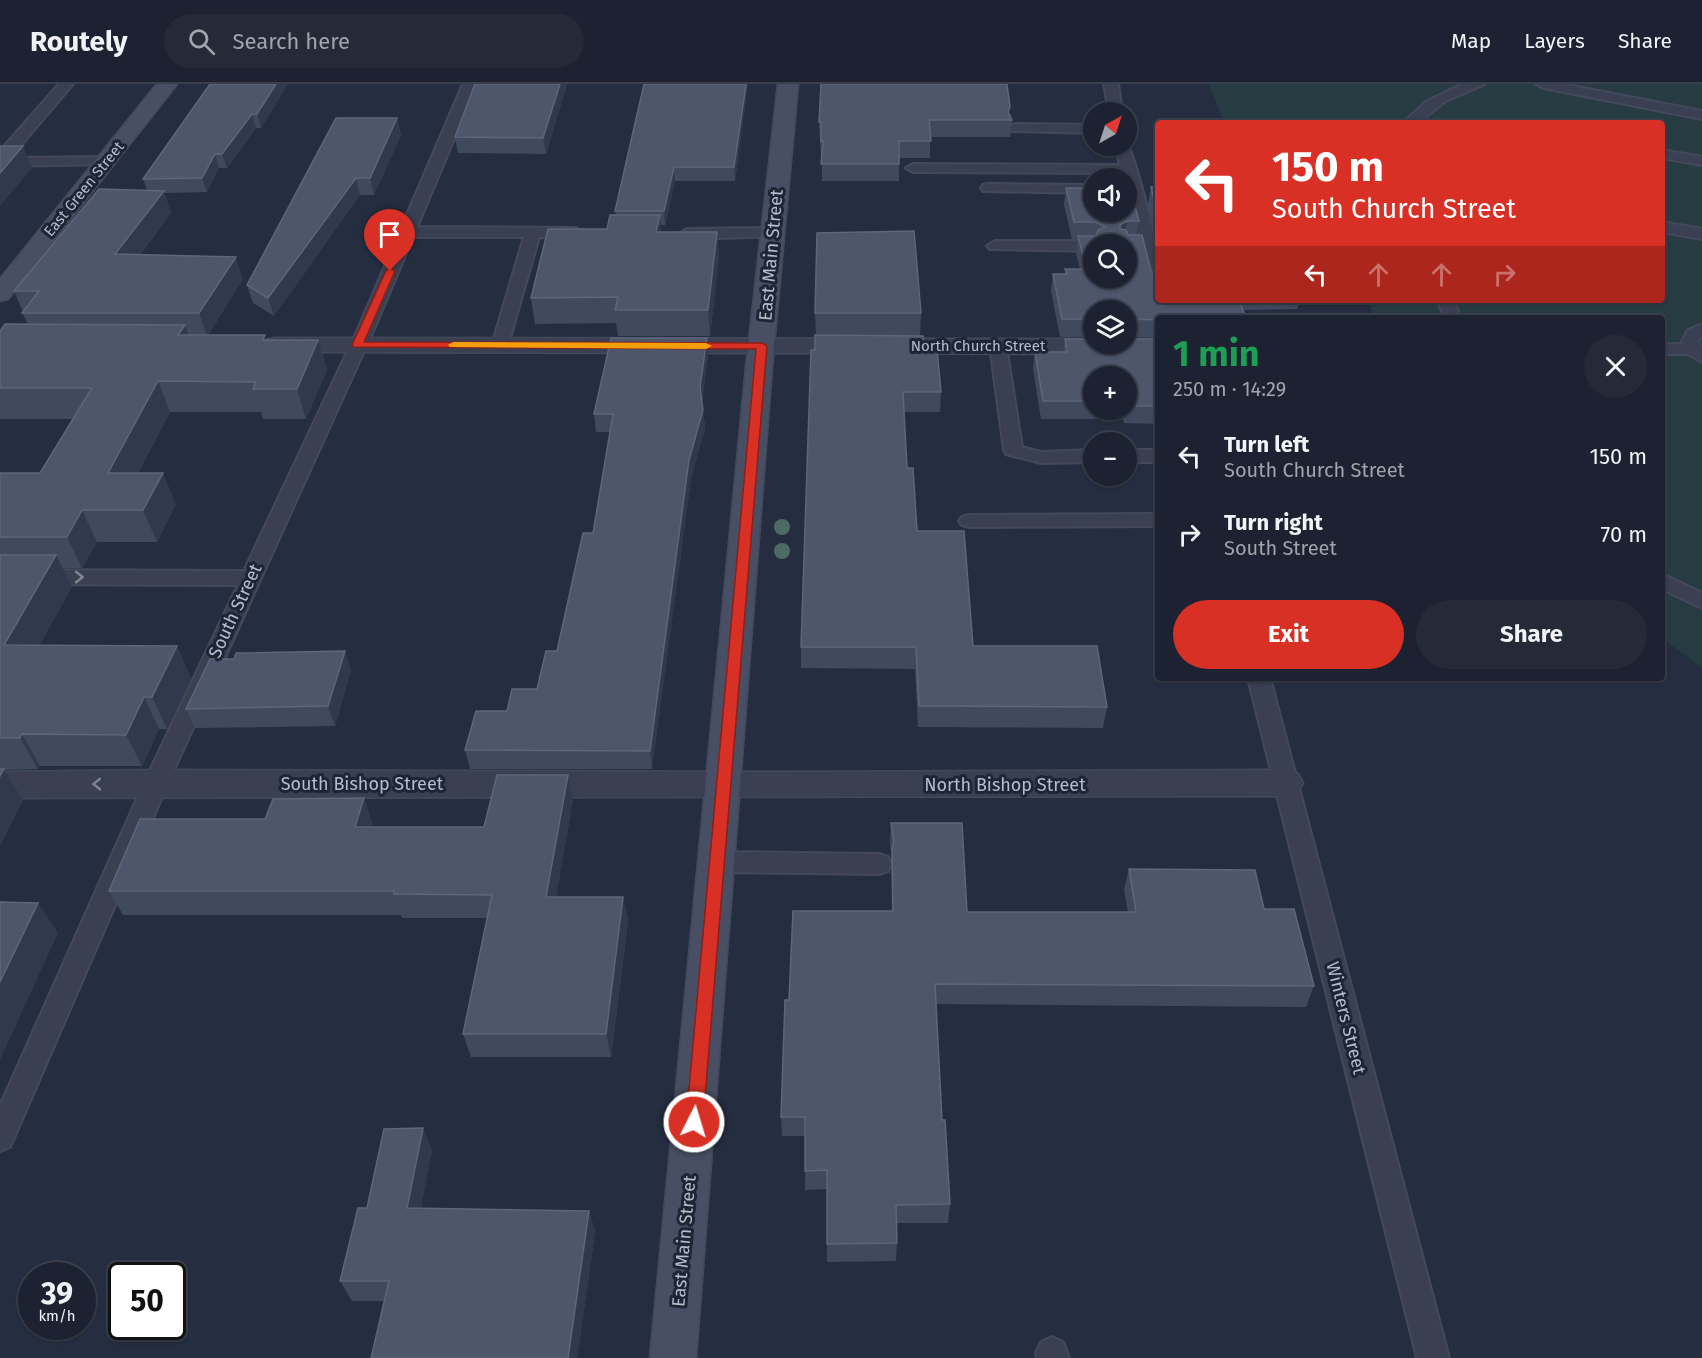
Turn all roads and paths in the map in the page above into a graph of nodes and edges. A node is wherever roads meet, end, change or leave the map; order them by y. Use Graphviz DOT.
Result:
graph roads {
  1 [pos="66,84"];
  2 [pos="167,84"];
  3 [pos="470,84"];
  4 [pos="788,84"];
  5 [pos="1111,84"];
  6 [pos="1478,84"];
  7 [pos="1543,84"];
  8 [pos="1114,102"];
  9 [pos="1698,113"];
  10 [pos="1414,120"];
  11 [pos="1016,128"];
  12 [pos="1083,129"];
  13 [pos="1665,155"];
  14 [pos="0,161"];
  15 [pos="106,161"];
  16 [pos="1702,161"];
  17 [pos="913,168"];
  18 [pos="1083,169"];
  19 [pos="988,189"];
  20 [pos="1083,189"];
  21 [pos="1137,211"];
  22 [pos="1665,228"];
  23 [pos="407,232"];
  24 [pos="533,233"];
  25 [pos="588,233"];
  26 [pos="773,233"];
  27 [pos="667,234"];
  28 [pos="1702,234"];
  29 [pos="1148,245"];
  30 [pos="995,246"];
  31 [pos="1083,246"];
  32 [pos="1137,246"];
  33 [pos="1155,275"];
  34 [pos="0,294"];
  35 [pos="1702,329"];
  36 [pos="250,345"];
  37 [pos="357,345"];
  38 [pos="500,345"];
  39 [pos="762,346"];
  40 [pos="998,346"];
  41 [pos="1155,347"];
  42 [pos="1665,349"];
  43 [pos="1698,353"];
  44 [pos="1083,456"];
  45 [pos="1137,456"];
  46 [pos="1155,456"];
  47 [pos="1155,520"];
  48 [pos="969,521"];
  49 [pos="0,577"];
  50 [pos="250,578"];
  51 [pos="1665,583"];
  52 [pos="1702,602"];
  53 [pos="1260,681"];
  54 [pos="156,783"];
  55 [pos="1286,783"];
  56 [pos="0,785"];
  57 [pos="724,785"];
  58 [pos="717,861"];
  59 [pos="879,864"];
  60 [pos="0,1138"];
  61 [pos="673,1358"];
  62 [pos="1433,1358"];
  1 -- 14 [label="lane"];
  2 -- 15 [label="main road, East Green Street"];
  3 -- 23 [label="lane, South Street"];
  4 -- 26 [label="main road, East Main Street"];
  5 -- 8 [label="lane"];
  6 -- 10 [label="lane"];
  7 -- 9 [label="lane"];
  11 -- 12 [label="lane"];
  13 -- 16 [label="lane"];
  14 -- 15 [label="lane"];
  15 -- 34 [label="main road, East Green Street"];
  17 -- 18 [label="lane"];
  19 -- 20 [label="lane"];
  21 -- 29 [label="lane"];
  22 -- 28 [label="lane"];
  23 -- 24 [label="lane"];
  23 -- 37 [label="lane, South Street"];
  24 -- 25 [label="lane"];
  24 -- 38 [label="lane"];
  26 -- 27 [label="lane"];
  26 -- 39 [label="main road, East Main Street"];
  29 -- 32 [label="lane"];
  29 -- 33 [label="lane"];
  30 -- 31 [label="lane"];
  35 -- 43 [label="lane"];
  36 -- 37 [label="street, North Church Street"];
  37 -- 38 [label="street, North Church Street"];
  37 -- 50 [label="lane, South Street"];
  38 -- 39 [label="street, North Church Street"];
  39 -- 40 [label="street, North Church Street"];
  39 -- 57 [label="main road, East Main Street"];
  40 -- 41 [label="street, North Church Street"];
  40 -- 44 [label="lane"];
  42 -- 43 [label="lane"];
  45 -- 46 [label="lane"];
  47 -- 48 [label="lane"];
  49 -- 50 [label="lane, one-way"];
  50 -- 54 [label="lane, South Street"];
  51 -- 52 [label="lane"];
  53 -- 55 [label="lane, Winters Street"];
  54 -- 56 [label="street, South Bishop Street, one-way"];
  54 -- 57 [label="street, South Bishop Street"];
  54 -- 60 [label="lane, South Street"];
  55 -- 57 [label="street, North Bishop Street"];
  55 -- 62 [label="lane, Winters Street"];
  57 -- 58 [label="main road, East Main Street"];
  58 -- 59 [label="lane"];
  58 -- 61 [label="main road, East Main Street"];
}
